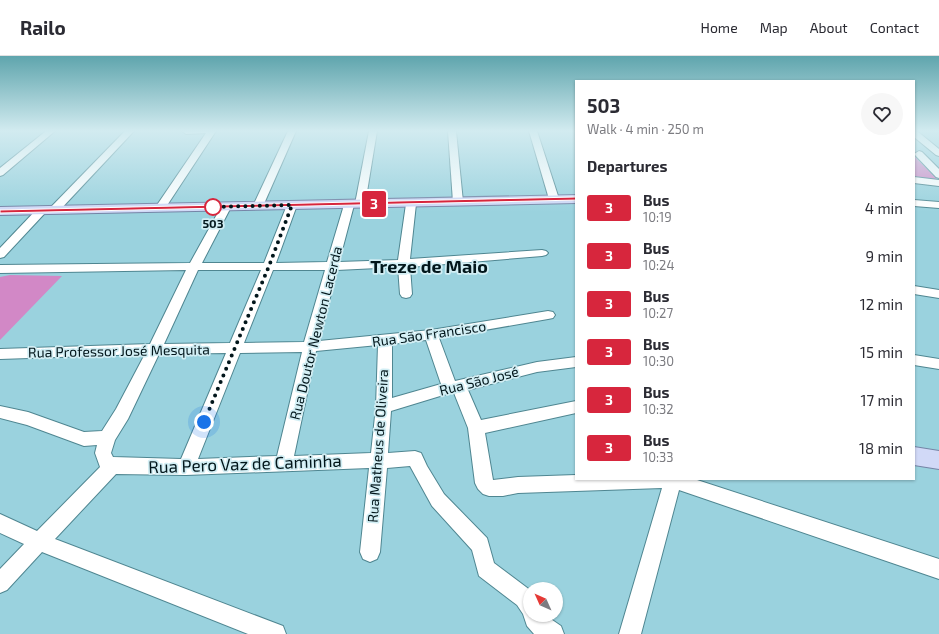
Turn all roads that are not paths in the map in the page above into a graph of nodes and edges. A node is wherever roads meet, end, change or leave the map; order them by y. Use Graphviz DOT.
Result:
graph roads {
  1 [pos="17,158"];
  2 [pos="104,158"];
  3 [pos="194,158"];
  4 [pos="280,158"];
  5 [pos="366,158"];
  6 [pos="454,158"];
  7 [pos="541,158"];
  8 [pos="922,158"];
  9 [pos="0,172"];
  10 [pos="939,175"];
  11 [pos="915,180"];
  12 [pos="939,183"];
  13 [pos="554,199"];
  14 [pos="575,199"];
  15 [pos="458,202"];
  16 [pos="915,203"];
  17 [pos="354,204"];
  18 [pos="411,204"];
  19 [pos="292,205"];
  20 [pos="939,205"];
  21 [pos="258,206"];
  22 [pos="226,207"];
  23 [pos="160,208"];
  24 [pos="54,210"];
  25 [pos="0,211"];
  26 [pos="41,211"];
  27 [pos="542,253"];
  28 [pos="0,255"];
  29 [pos="404,263"];
  30 [pos="194,266"];
  31 [pos="269,266"];
  32 [pos="333,266"];
  33 [pos="0,269"];
  34 [pos="915,290"];
  35 [pos="934,293"];
  36 [pos="406,294"];
  37 [pos="939,306"];
  38 [pos="548,315"];
  39 [pos="431,335"];
  40 [pos="385,341"];
  41 [pos="310,347"];
  42 [pos="234,348"];
  43 [pos="154,349"];
  44 [pos="0,354"];
  45 [pos="915,360"];
  46 [pos="575,362"];
  47 [pos="939,364"];
  48 [pos="455,387"];
  49 [pos="384,407"];
  50 [pos="575,407"];
  51 [pos="0,412"];
  52 [pos="476,428"];
  53 [pos="107,438"];
  54 [pos="915,456"];
  55 [pos="378,460"];
  56 [pos="939,460"];
  57 [pos="284,463"];
  58 [pos="112,466"];
  59 [pos="186,467"];
  60 [pos="673,480"];
  61 [pos="0,523"];
  62 [pos="40,542"];
  63 [pos="370,552"];
  64 [pos="939,569"];
  65 [pos="0,583"];
  66 [pos="523,597"];
  67 [pos="536,622"];
  68 [pos="275,634"];
  69 [pos="553,634"];
  70 [pos="630,634"];
  1 -- 9 [label="street"];
  2 -- 24 [label="street"];
  3 -- 23 [label="street"];
  4 -- 21 [label="street"];
  5 -- 17 [label="street, Rua Doutor Newton Lacerda"];
  6 -- 15 [label="street"];
  7 -- 13 [label="street"];
  8 -- 10 [label="street"];
  11 -- 12 [label="street"];
  13 -- 14 [label="main road"];
  13 -- 15 [label="main road"];
  15 -- 18 [label="main road"];
  16 -- 20 [label="street"];
  17 -- 18 [label="main road"];
  17 -- 19 [label="main road"];
  17 -- 32 [label="street, Rua Doutor Newton Lacerda"];
  18 -- 29 [label="street"];
  19 -- 21 [label="main road"];
  19 -- 31 [label="street"];
  21 -- 22 [label="main road"];
  22 -- 23 [label="main road"];
  22 -- 30 [label="street"];
  23 -- 24 [label="main road"];
  24 -- 26 [label="main road"];
  25 -- 26 [label="main road"];
  26 -- 28 [label="street"];
  27 -- 29 [label="street"];
  29 -- 32 [label="street"];
  29 -- 36 [label="street"];
  30 -- 31 [label="street"];
  30 -- 33 [label="street"];
  30 -- 43 [label="street"];
  31 -- 32 [label="street"];
  31 -- 42 [label="street"];
  32 -- 41 [label="street, Rua Doutor Newton Lacerda"];
  34 -- 35 [label="street"];
  35 -- 37 [label="street"];
  38 -- 39 [label="street, Rua São Francisco"];
  39 -- 40 [label="street, Rua São Francisco"];
  39 -- 48 [label="street"];
  40 -- 41 [label="street, Rua São Francisco"];
  40 -- 49 [label="street, Rua Matheus de Oliveira"];
  41 -- 42 [label="street, Rua Professor José Mesquita"];
  41 -- 57 [label="street, Rua Doutor Newton Lacerda"];
  42 -- 43 [label="street, Rua Professor José Mesquita"];
  42 -- 59 [label="street"];
  43 -- 44 [label="street, Rua Professor José Mesquita"];
  43 -- 53 [label="street"];
  45 -- 47 [label="street"];
  46 -- 48 [label="street, Rua São José"];
  48 -- 49 [label="street, Rua São José"];
  48 -- 52 [label="street"];
  49 -- 55 [label="street, Rua Matheus de Oliveira"];
  50 -- 52 [label="street"];
  51 -- 53 [label="street"];
  52 -- 60 [label="street"];
  53 -- 58 [label="street"];
  54 -- 56 [label="main road"];
  55 -- 57 [label="street, Rua Pero Vaz de Caminha"];
  55 -- 63 [label="street, Rua Matheus de Oliveira"];
  55 -- 66 [label="street, Rua Pero Vaz de Caminha"];
  57 -- 59 [label="street, Rua Pero Vaz de Caminha"];
  58 -- 59 [label="street, Rua Pero Vaz de Caminha"];
  58 -- 62 [label="street"];
  60 -- 64 [label="street"];
  60 -- 70 [label="street"];
  61 -- 62 [label="street"];
  62 -- 65 [label="street"];
  62 -- 68 [label="street"];
  67 -- 69 [label="street"];
}
